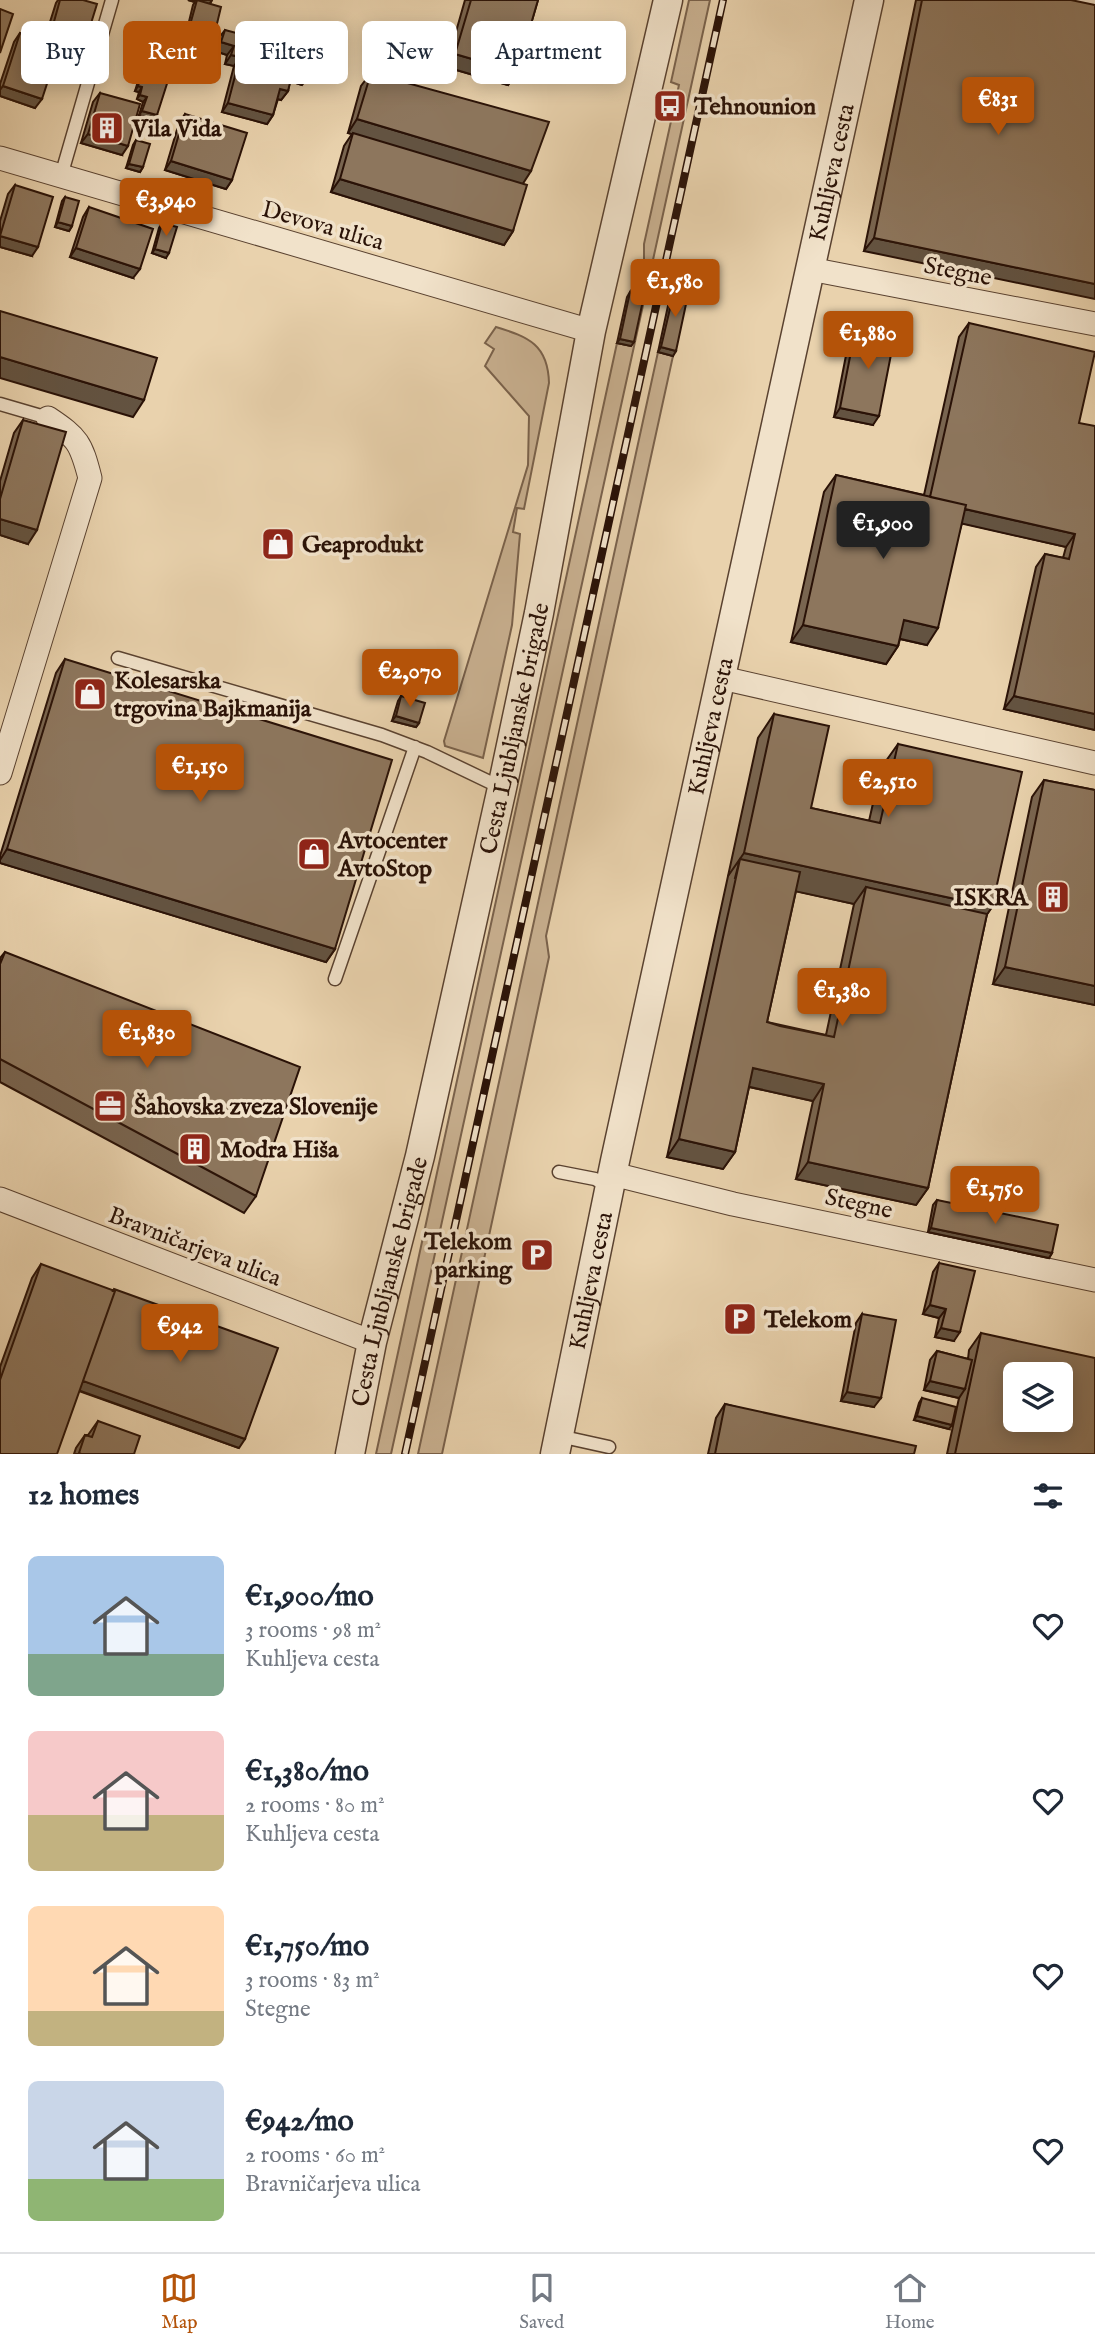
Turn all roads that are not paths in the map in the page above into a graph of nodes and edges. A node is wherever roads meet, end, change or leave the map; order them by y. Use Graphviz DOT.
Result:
graph roads {
  1 [pos="112,0"];
  2 [pos="668,0"];
  3 [pos="869,0"];
  4 [pos="1071,0"];
  5 [pos="1095,5"];
  6 [pos="0,158"];
  7 [pos="61,176"];
  8 [pos="810,269"];
  9 [pos="1095,324"];
  10 [pos="591,331"];
  11 [pos="0,404"];
  12 [pos="48,418"];
  13 [pos="118,658"];
  14 [pos="722,678"];
  15 [pos="415,747"];
  16 [pos="1095,763"];
  17 [pos="0,773"];
  18 [pos="502,788"];
  19 [pos="335,979"];
  20 [pos="559,1172"];
  21 [pos="612,1181"];
  22 [pos="0,1199"];
  23 [pos="1095,1280"];
  24 [pos="372,1342"];
  25 [pos="557,1445"];
  26 [pos="609,1447"];
  27 [pos="350,1454"];
  1 -- 7 [label="lane"];
  2 -- 10 [label="street, Cesta Ljubljanske brigade"];
  3 -- 8 [label="street, Kuhljeva cesta"];
  4 -- 5 [label="lane"];
  6 -- 7 [label="street, Devova ulica"];
  7 -- 10 [label="street, Devova ulica"];
  8 -- 9 [label="street, Stegne"];
  8 -- 14 [label="street, Kuhljeva cesta"];
  10 -- 18 [label="street, Cesta Ljubljanske brigade"];
  11 -- 12 [label="lane"];
  12 -- 17 [label="street"];
  13 -- 15 [label="lane"];
  14 -- 16 [label="street"];
  14 -- 21 [label="street, Kuhljeva cesta"];
  15 -- 18 [label="lane"];
  15 -- 19 [label="lane"];
  18 -- 24 [label="street, Cesta Ljubljanske brigade"];
  20 -- 21 [label="lane"];
  21 -- 23 [label="street, Stegne"];
  21 -- 25 [label="street, Kuhljeva cesta"];
  22 -- 24 [label="street, Bravničarjeva ulica"];
  24 -- 27 [label="street, Cesta Ljubljanske brigade"];
  25 -- 26 [label="lane"];
}
